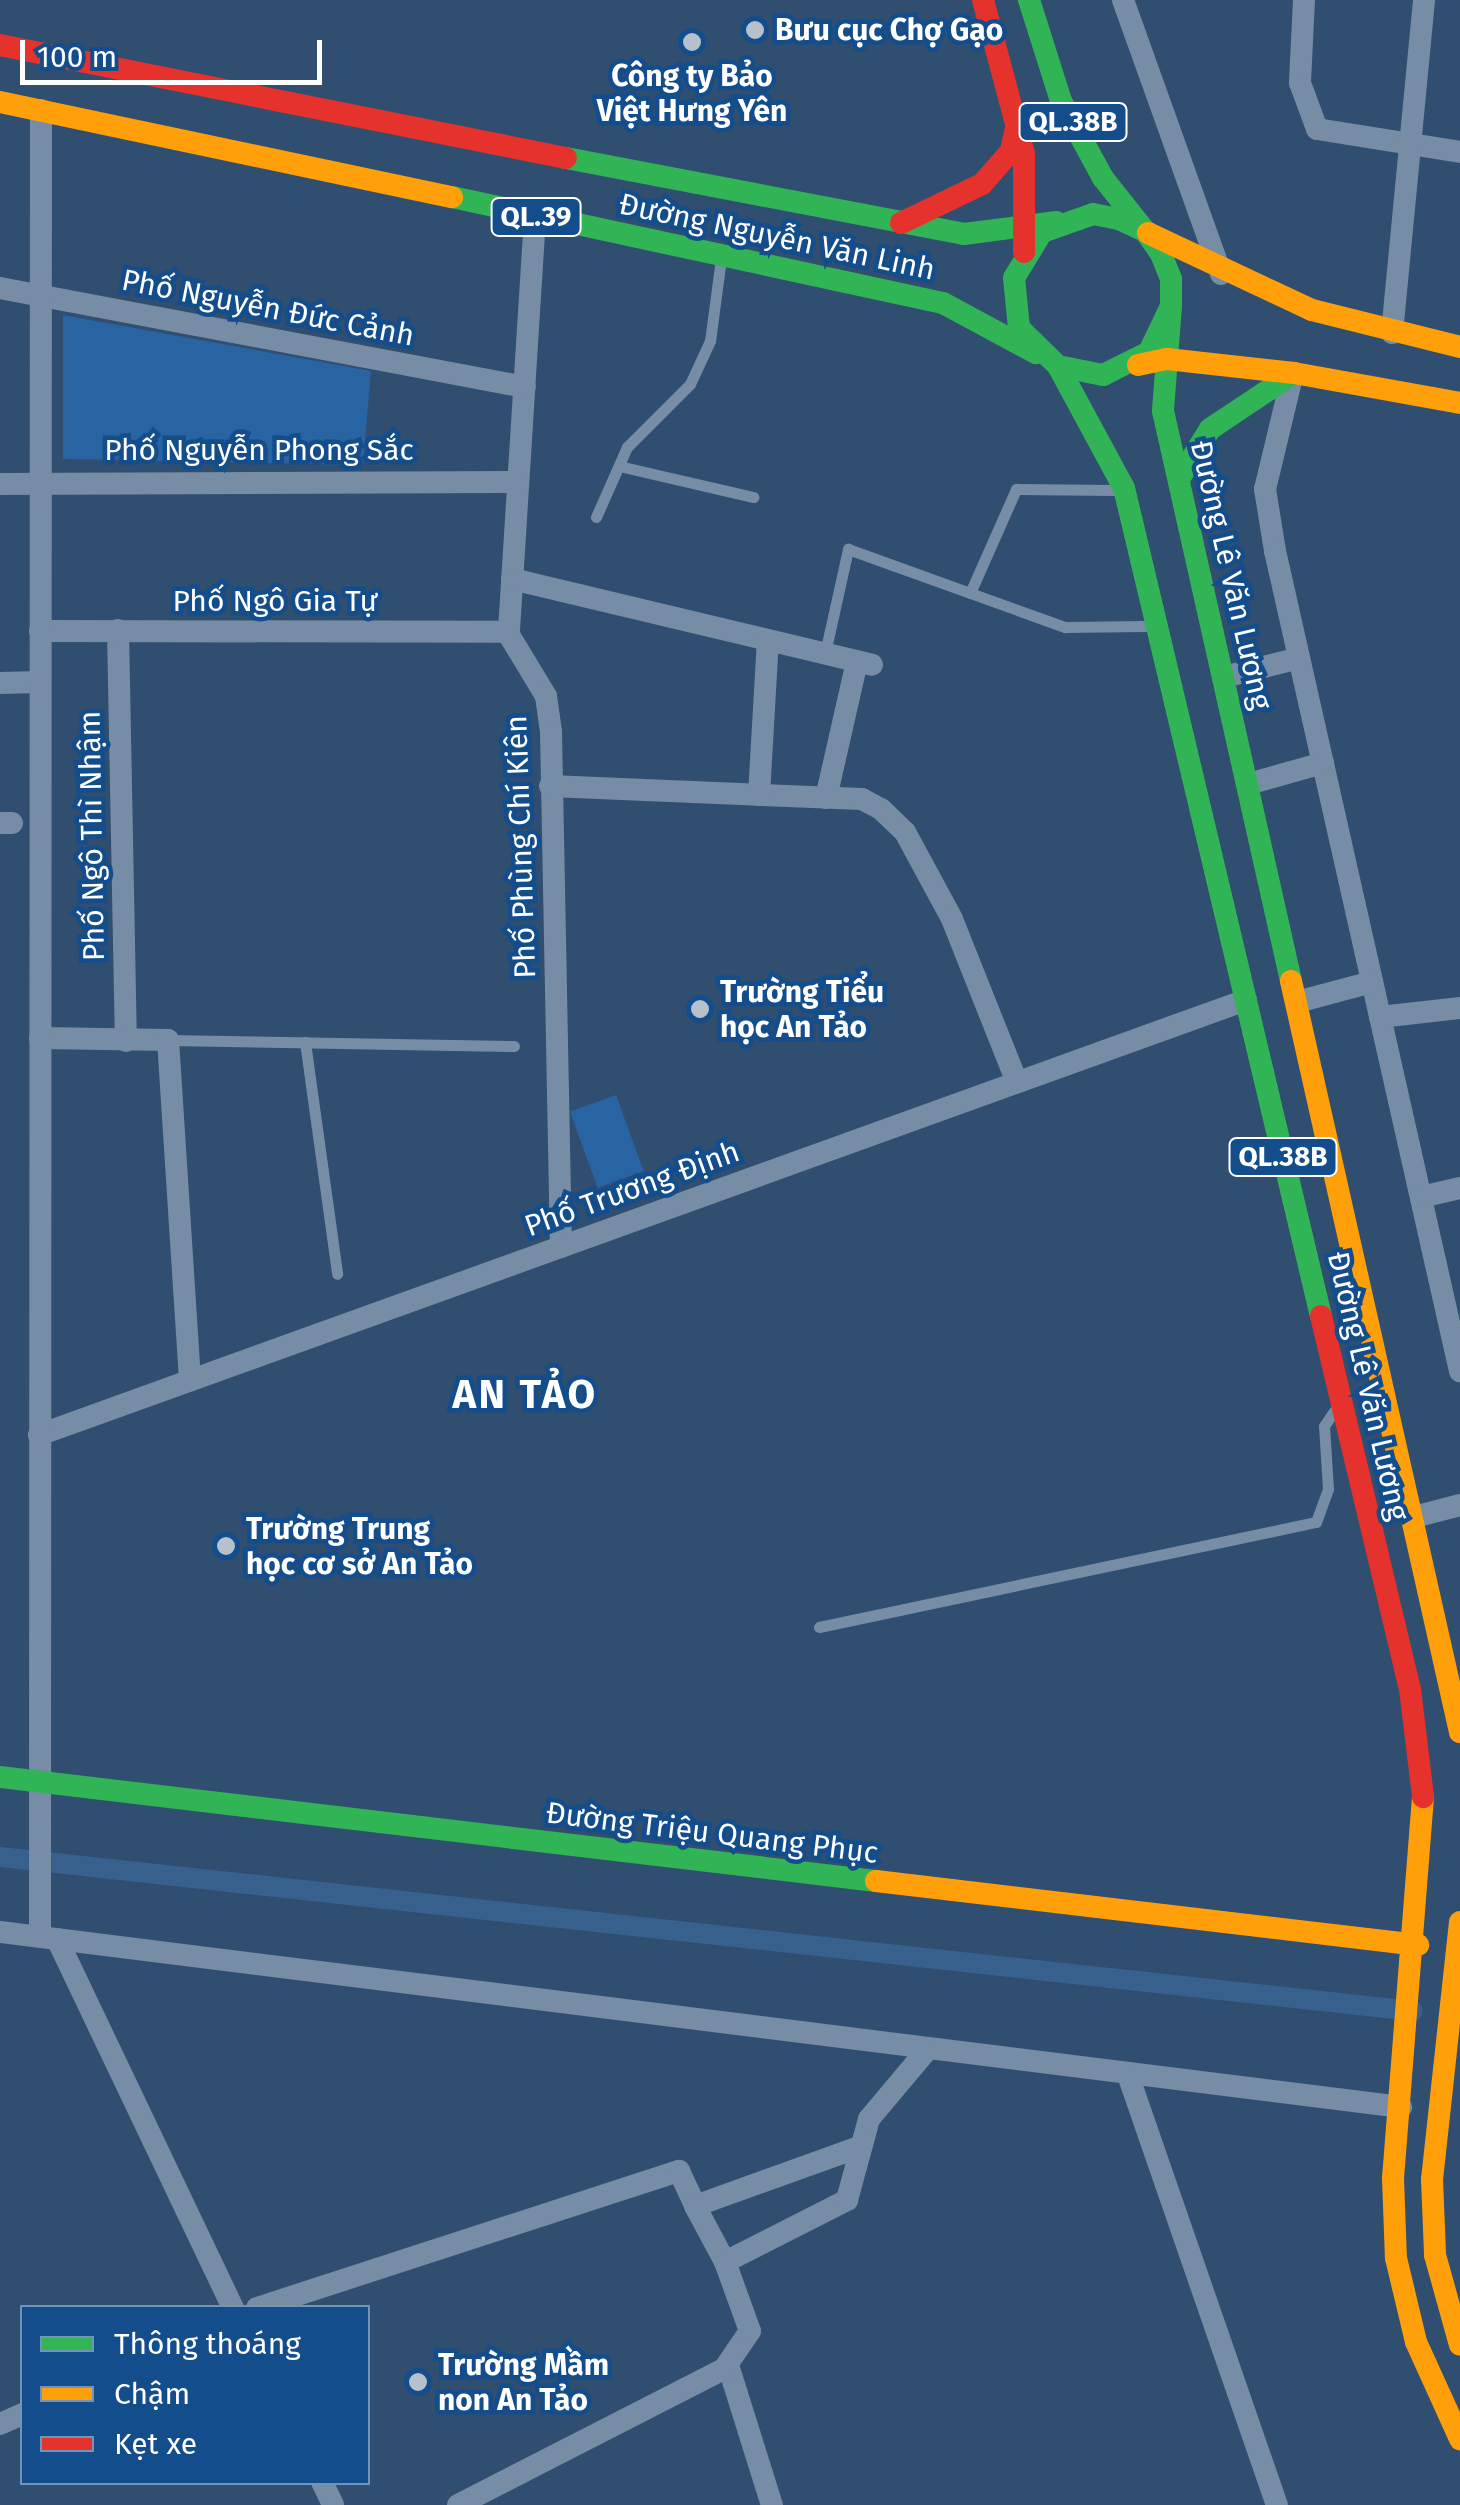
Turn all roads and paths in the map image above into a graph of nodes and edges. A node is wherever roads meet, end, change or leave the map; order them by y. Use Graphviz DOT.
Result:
graph roads {
  1 [pos="984,0"];
  2 [pos="1028,0"];
  3 [pos="1123,0"];
  4 [pos="1304,0"];
  5 [pos="1424,0"];
  6 [pos="0,45"];
  7 [pos="0,102"];
  8 [pos="41,110"];
  9 [pos="1018,122"];
  10 [pos="1411,146"];
  11 [pos="1460,152"];
  12 [pos="536,218"];
  13 [pos="899,224"];
  14 [pos="1144,231"];
  15 [pos="1024,242"];
  16 [pos="722,254"];
  17 [pos="1221,274"];
  18 [pos="0,288"];
  19 [pos="41,295"];
  20 [pos="1171,306"];
  21 [pos="1392,333"];
  22 [pos="1460,347"];
  23 [pos="1167,359"];
  24 [pos="1058,366"];
  25 [pos="1128,367"];
  26 [pos="1294,373"];
  27 [pos="525,387"];
  28 [pos="1460,403"];
  29 [pos="619,466"];
  30 [pos="1179,479"];
  31 [pos="41,480"];
  32 [pos="518,482"];
  33 [pos="0,484"];
  34 [pos="1124,488"];
  35 [pos="754,497"];
  36 [pos="596,516"];
  37 [pos="512,579"];
  38 [pos="970,592"];
  39 [pos="1156,626"];
  40 [pos="118,630"];
  41 [pos="40,631"];
  42 [pos="510,632"];
  43 [pos="768,640"];
  44 [pos="825,653"];
  45 [pos="1299,658"];
  46 [pos="1224,677"];
  47 [pos="40,682"];
  48 [pos="0,683"];
  49 [pos="1323,763"];
  50 [pos="1248,784"];
  51 [pos="550,786"];
  52 [pos="760,795"];
  53 [pos="826,798"];
  54 [pos="1372,982"];
  55 [pos="1246,1000"];
  56 [pos="1297,1002"];
  57 [pos="1460,1008"];
  58 [pos="1380,1017"];
  59 [pos="40,1038"];
  60 [pos="168,1040"];
  61 [pos="126,1041"];
  62 [pos="305,1042"];
  63 [pos="514,1046"];
  64 [pos="1017,1082"];
  65 [pos="1460,1188"];
  66 [pos="1421,1197"];
  67 [pos="561,1247"];
  68 [pos="337,1274"];
  69 [pos="1460,1370"];
  70 [pos="190,1380"];
  71 [pos="1342,1406"];
  72 [pos="39,1435"];
  73 [pos="1460,1505"];
  74 [pos="1414,1517"];
  75 [pos="819,1627"];
  76 [pos="1460,1732"];
  77 [pos="0,1778"];
  78 [pos="38,1782"];
  79 [pos="1460,1922"];
  80 [pos="0,1932"];
  81 [pos="49,1938"];
  82 [pos="1417,1956"];
  83 [pos="926,2050"];
  84 [pos="1128,2075"];
  85 [pos="1402,2097"];
  86 [pos="1447,2108"];
  87 [pos="862,2146"];
  88 [pos="695,2206"];
  89 [pos="726,2262"];
  90 [pos="232,2305"];
  91 [pos="266,2305"];
  92 [pos="1460,2345"];
  93 [pos="728,2365"];
  94 [pos="1460,2439"];
  95 [pos="458,2505"];
  96 [pos="772,2505"];
  97 [pos="1278,2505"];
  1 -- 9 [label="main road, QL.38B"];
  2 -- 14 [label="main road, QL.38B"];
  3 -- 17 [label="street"];
  4 -- 10 [label="street"];
  5 -- 10 [label="street"];
  6 -- 13 [label="main road, Đường Nguyễn Văn Linh / QL.39"];
  7 -- 8 [label="main road, Đường Nguyễn Văn Linh / QL.39"];
  8 -- 12 [label="main road, Đường Nguyễn Văn Linh / QL.39"];
  8 -- 19 [label="street"];
  9 -- 13 [label="main road"];
  9 -- 15 [label="main road, QL.38B"];
  10 -- 11 [label="street"];
  10 -- 21 [label="street"];
  12 -- 16 [label="main road, Đường Nguyễn Văn Linh / QL.39"];
  12 -- 27 [label="street"];
  13 -- 15 [label="main road, Đường Nguyễn Văn Linh / QL.39"];
  14 -- 15 [label="main road, Đường Nguyễn Văn Linh / QL.39"];
  14 -- 17 [label="main road"];
  14 -- 20 [label="main road"];
  15 -- 24 [label="main road"];
  16 -- 24 [label="main road, Đường Nguyễn Văn Linh / QL.39"];
  16 -- 29 [label="lane"];
  17 -- 21 [label="main road"];
  18 -- 19 [label="street, Phố Nguyễn Đức Cảnh"];
  19 -- 27 [label="street, Phố Nguyễn Đức Cảnh"];
  19 -- 31 [label="street"];
  20 -- 23 [label="main road, Đường Lê Văn Lương / QL.38B"];
  20 -- 25 [label="main road"];
  21 -- 22 [label="main road"];
  23 -- 25 [label="main road"];
  23 -- 26 [label="main road"];
  23 -- 30 [label="main road, Đường Lê Văn Lương / QL.38B"];
  24 -- 25 [label="main road"];
  24 -- 34 [label="main road, Đường Lê Văn Lương / QL.38B"];
  26 -- 28 [label="main road"];
  26 -- 30 [label="main road"];
  26 -- 45 [label="street"];
  27 -- 32 [label="street"];
  29 -- 35 [label="lane"];
  29 -- 36 [label="lane"];
  30 -- 46 [label="main road, Đường Lê Văn Lương / QL.38B"];
  31 -- 32 [label="street, Phố Nguyễn Phong Sắc"];
  31 -- 33 [label="street, Phố Nguyễn Phong Sắc"];
  31 -- 41 [label="street"];
  32 -- 37 [label="street"];
  34 -- 38 [label="lane"];
  34 -- 39 [label="main road, Đường Lê Văn Lương / QL.38B"];
  37 -- 42 [label="street"];
  37 -- 43 [label="street"];
  38 -- 39 [label="lane"];
  38 -- 44 [label="lane"];
  39 -- 55 [label="main road, Đường Lê Văn Lương / QL.38B"];
  40 -- 41 [label="street, Phố Ngô Gia Tự"];
  40 -- 42 [label="street, Phố Ngô Gia Tự"];
  40 -- 61 [label="street, Phố Ngô Thì Nhậm"];
  41 -- 47 [label="street"];
  42 -- 51 [label="street, Phố Phùng Chí Kiên"];
  43 -- 44 [label="street"];
  43 -- 52 [label="street"];
  44 -- 53 [label="street"];
  45 -- 46 [label="street"];
  45 -- 49 [label="street"];
  46 -- 50 [label="main road, Đường Lê Văn Lương / QL.38B"];
  47 -- 48 [label="street"];
  47 -- 59 [label="street"];
  49 -- 50 [label="street"];
  49 -- 54 [label="street"];
  50 -- 56 [label="main road, Đường Lê Văn Lương / QL.38B"];
  51 -- 52 [label="street"];
  51 -- 67 [label="street, Phố Phùng Chí Kiên"];
  52 -- 53 [label="street"];
  53 -- 64 [label="street"];
  54 -- 56 [label="street"];
  54 -- 58 [label="street"];
  55 -- 64 [label="street, Phố Trương Định"];
  55 -- 71 [label="main road, Đường Lê Văn Lương / QL.38B"];
  56 -- 74 [label="main road, Đường Lê Văn Lương / QL.38B"];
  57 -- 58 [label="street"];
  58 -- 66 [label="street"];
  59 -- 61 [label="street"];
  59 -- 72 [label="street"];
  60 -- 61 [label="street"];
  60 -- 62 [label="lane"];
  60 -- 70 [label="street"];
  62 -- 63 [label="lane"];
  62 -- 68 [label="lane"];
  64 -- 67 [label="street, Phố Trương Định"];
  65 -- 66 [label="street"];
  66 -- 69 [label="street"];
  67 -- 70 [label="street, Phố Trương Định"];
  70 -- 72 [label="street, Phố Trương Định"];
  71 -- 75 [label="lane"];
  71 -- 82 [label="main road, Đường Lê Văn Lương / QL.38B"];
  72 -- 78 [label="street"];
  73 -- 74 [label="street"];
  74 -- 76 [label="main road, Đường Lê Văn Lương / QL.38B"];
  77 -- 78 [label="main road, Đường Triệu Quang Phục"];
  78 -- 81 [label="street"];
  78 -- 82 [label="main road, Đường Triệu Quang Phục"];
  79 -- 86 [label="main road"];
  80 -- 81 [label="street"];
  81 -- 83 [label="street"];
  81 -- 90 [label="street"];
  82 -- 85 [label="main road, Đường Lê Văn Lương / QL.38B"];
  83 -- 84 [label="street"];
  83 -- 87 [label="street"];
  84 -- 85 [label="street"];
  84 -- 97 [label="street"];
  85 -- 94 [label="main road, Đường Lê Văn Lương / QL.38B"];
  86 -- 92 [label="main road"];
  87 -- 88 [label="street"];
  87 -- 89 [label="street"];
  88 -- 89 [label="street"];
  88 -- 91 [label="street"];
  89 -- 93 [label="street"];
  93 -- 95 [label="street"];
  93 -- 96 [label="street"];
}
